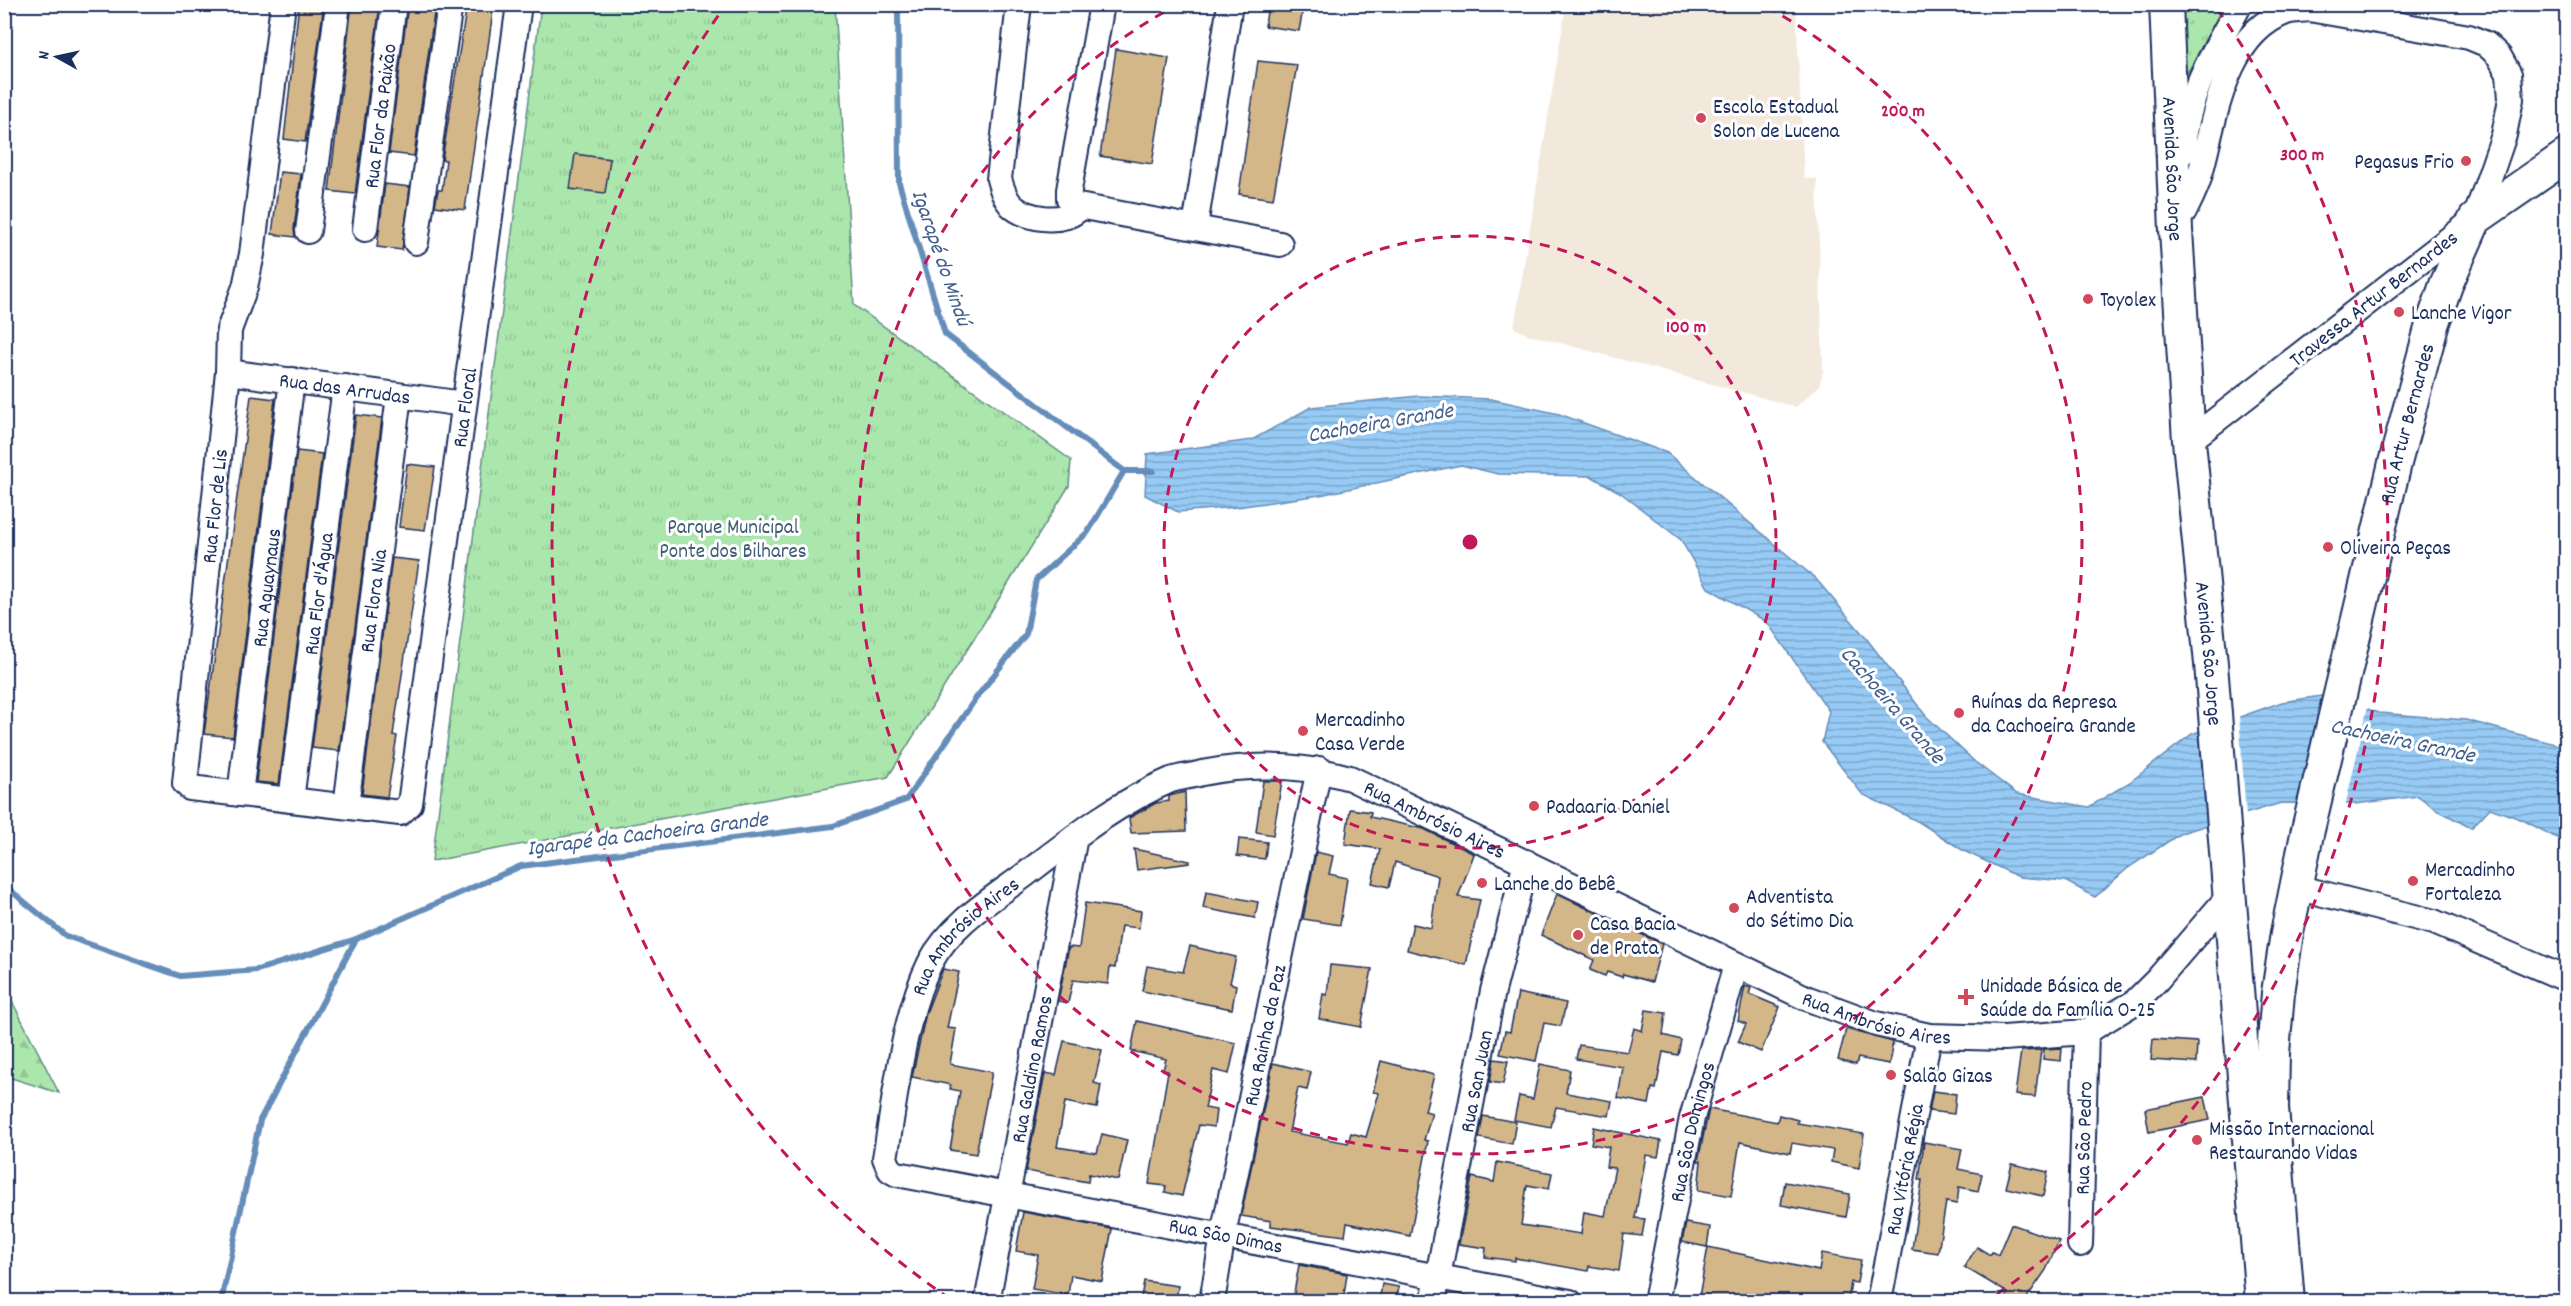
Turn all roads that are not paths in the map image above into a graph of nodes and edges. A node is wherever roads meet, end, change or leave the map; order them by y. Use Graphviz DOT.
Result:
graph roads {
  1 [pos="283,4"];
  2 [pos="338,4"];
  3 [pos="394,4"];
  4 [pos="450,4"];
  5 [pos="519,4"];
  6 [pos="1019,4"];
  7 [pos="1102,4"];
  8 [pos="1230,4"];
  9 [pos="2166,4"];
  10 [pos="2240,4"];
  11 [pos="2564,155"];
  12 [pos="1080,207"];
  13 [pos="2475,219"];
  14 [pos="2180,221"];
  15 [pos="1195,227"];
  16 [pos="365,229"];
  17 [pos="308,231"];
  18 [pos="416,242"];
  19 [pos="1280,244"];
  20 [pos="228,372"];
  21 [pos="292,380"];
  22 [pos="345,387"];
  23 [pos="399,396"];
  24 [pos="464,404"];
  25 [pos="2189,441"];
  26 [pos="1319,769"];
  27 [pos="240,794"];
  28 [pos="291,800"];
  29 [pos="346,806"];
  30 [pos="408,808"];
  31 [pos="1075,837"];
  32 [pos="1526,862"];
  33 [pos="2296,887"];
  34 [pos="2229,896"];
  35 [pos="1737,965"];
  36 [pos="2566,979"];
  37 [pos="2086,1032"];
  38 [pos="1929,1036"];
  39 [pos="886,1164"];
  40 [pos="1007,1193"];
  41 [pos="1222,1234"];
  42 [pos="2080,1244"];
  43 [pos="1438,1276"];
  44 [pos="987,1302"];
  45 [pos="1212,1302"];
  46 [pos="1433,1302"];
  47 [pos="1570,1302"];
  48 [pos="1656,1302"];
  49 [pos="1879,1302"];
  50 [pos="2262,1302"];
  51 [pos="2288,1302"];
  1 -- 20 [label="street, Rua Flor de Lis"];
  2 -- 17 [label="street"];
  3 -- 16 [label="street, Rua Flor da Paixão"];
  4 -- 18 [label="street"];
  5 -- 24 [label="street, Rua Floral"];
  6 -- 12 [label="street"];
  7 -- 12 [label="street"];
  8 -- 15 [label="street"];
  9 -- 14 [label="main road, Avenida São Jorge"];
  10 -- 14 [label="street"];
  11 -- 13 [label="main road, Travessa Artur Bernardes"];
  12 -- 15 [label="street"];
  13 -- 14 [label="street"];
  13 -- 25 [label="street, Travessa Artur Bernardes"];
  13 -- 33 [label="main road, Rua Artur Bernardes"];
  14 -- 25 [label="main road, Avenida São Jorge"];
  15 -- 19 [label="street"];
  20 -- 21 [label="street, Rua das Arrudas"];
  20 -- 27 [label="street, Rua Flor de Lis"];
  21 -- 22 [label="street, Rua das Arrudas"];
  21 -- 27 [label="street, Rua Aguaynaus"];
  22 -- 23 [label="street, Rua das Arrudas"];
  22 -- 28 [label="street, Rua Flor d'Água"];
  23 -- 24 [label="street, Rua das Arrudas"];
  23 -- 29 [label="street, Rua Flora Nia"];
  24 -- 30 [label="street, Rua Floral"];
  25 -- 34 [label="main road, Avenida São Jorge"];
  26 -- 31 [label="street, Rua Ambrósio Aires"];
  26 -- 32 [label="street, Rua Ambrósio Aires"];
  26 -- 41 [label="street, Rua Rainha da Paz"];
  27 -- 28 [label="street, Rua Flor de Lis"];
  28 -- 29 [label="street, Rua Flor de Lis"];
  29 -- 30 [label="street, Rua Flor de Lis"];
  31 -- 39 [label="street, Rua Ambrósio Aires"];
  31 -- 40 [label="street, Rua Galdino Ramos"];
  32 -- 35 [label="street, Rua Ambrósio Aires"];
  32 -- 43 [label="street, Rua San Juan"];
  33 -- 36 [label="street"];
  33 -- 51 [label="main road"];
  34 -- 37 [label="street, Rua Ambrósio Aires"];
  34 -- 50 [label="main road, Avenida São Jorge"];
  35 -- 38 [label="street, Rua Ambrósio Aires"];
  35 -- 48 [label="street, Rua São Domingos"];
  37 -- 38 [label="street, Rua Ambrósio Aires"];
  37 -- 42 [label="street, Rua São Pedro"];
  38 -- 49 [label="street, Rua Vitória Régia"];
  39 -- 40 [label="street, Rua São Dimas"];
  40 -- 41 [label="street, Rua São Dimas"];
  40 -- 44 [label="street, Rua Galdino Ramos"];
  41 -- 43 [label="street, Rua São Dimas"];
  41 -- 45 [label="street, Rua Rainha da Paz"];
  43 -- 46 [label="street, Rua San Juan"];
  43 -- 47 [label="street, Rua São Dimas"];
}
